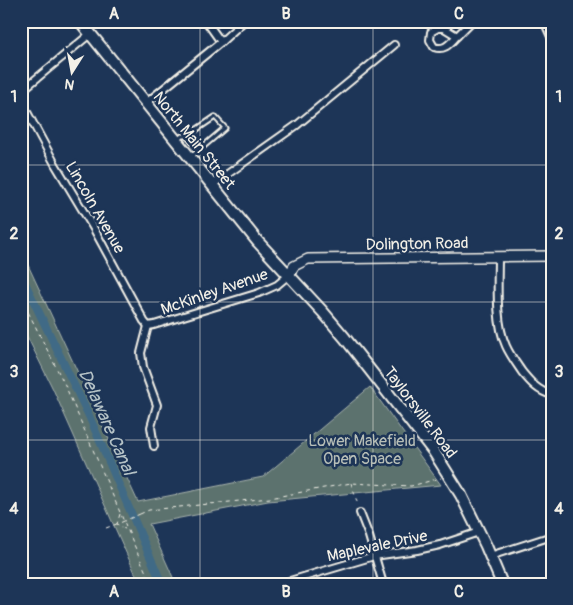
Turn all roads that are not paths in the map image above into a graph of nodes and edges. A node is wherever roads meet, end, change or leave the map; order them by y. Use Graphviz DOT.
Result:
graph roads {
  1 [pos="80,21"];
  2 [pos="206,21"];
  3 [pos="244,21"];
  4 [pos="472,21"];
  5 [pos="544,21"];
  6 [pos="90,34"];
  7 [pos="457,36"];
  8 [pos="552,39"];
  9 [pos="221,42"];
  10 [pos="394,45"];
  11 [pos="21,96"];
  12 [pos="21,101"];
  13 [pos="146,103"];
  14 [pos="187,136"];
  15 [pos="177,140"];
  16 [pos="195,154"];
  17 [pos="212,185"];
  18 [pos="552,256"];
  19 [pos="498,257"];
  20 [pos="289,275"];
  21 [pos="148,327"];
  22 [pos="552,395"];
  23 [pos="154,446"];
  24 [pos="360,513"];
  25 [pos="479,532"];
  26 [pos="552,536"];
  27 [pos="374,556"];
  28 [pos="490,556"];
  29 [pos="280,584"];
  30 [pos="383,584"];
  31 [pos="502,584"];
  1 -- 6 [label="main road, North Main Street"];
  2 -- 9 [label="street"];
  3 -- 9 [label="street"];
  4 -- 7 [label="street"];
  5 -- 8 [label="street"];
  6 -- 11 [label="street"];
  6 -- 13 [label="main road, North Main Street"];
  9 -- 13 [label="street"];
  10 -- 17 [label="street"];
  12 -- 21 [label="street, Lincoln Avenue"];
  13 -- 15 [label="main road, North Main Street"];
  14 -- 15 [label="lane"];
  14 -- 16 [label="lane"];
  14 -- 16 [label="lane"];
  15 -- 16 [label="main road, North Main Street"];
  16 -- 17 [label="main road, North Main Street"];
  17 -- 20 [label="main road, North Main Street"];
  18 -- 19 [label="street, Dolington Road"];
  19 -- 20 [label="street, Dolington Road"];
  19 -- 22 [label="street"];
  20 -- 21 [label="street, McKinley Avenue"];
  20 -- 25 [label="main road, Taylorsville Road"];
  21 -- 23 [label="street"];
  24 -- 27 [label="street"];
  25 -- 27 [label="street, Maplevale Drive"];
  25 -- 28 [label="main road, Taylorsville Road"];
  26 -- 28 [label="street"];
  27 -- 29 [label="street, Maplevale Drive"];
  27 -- 30 [label="street"];
  28 -- 31 [label="main road, Taylorsville Road"];
}
